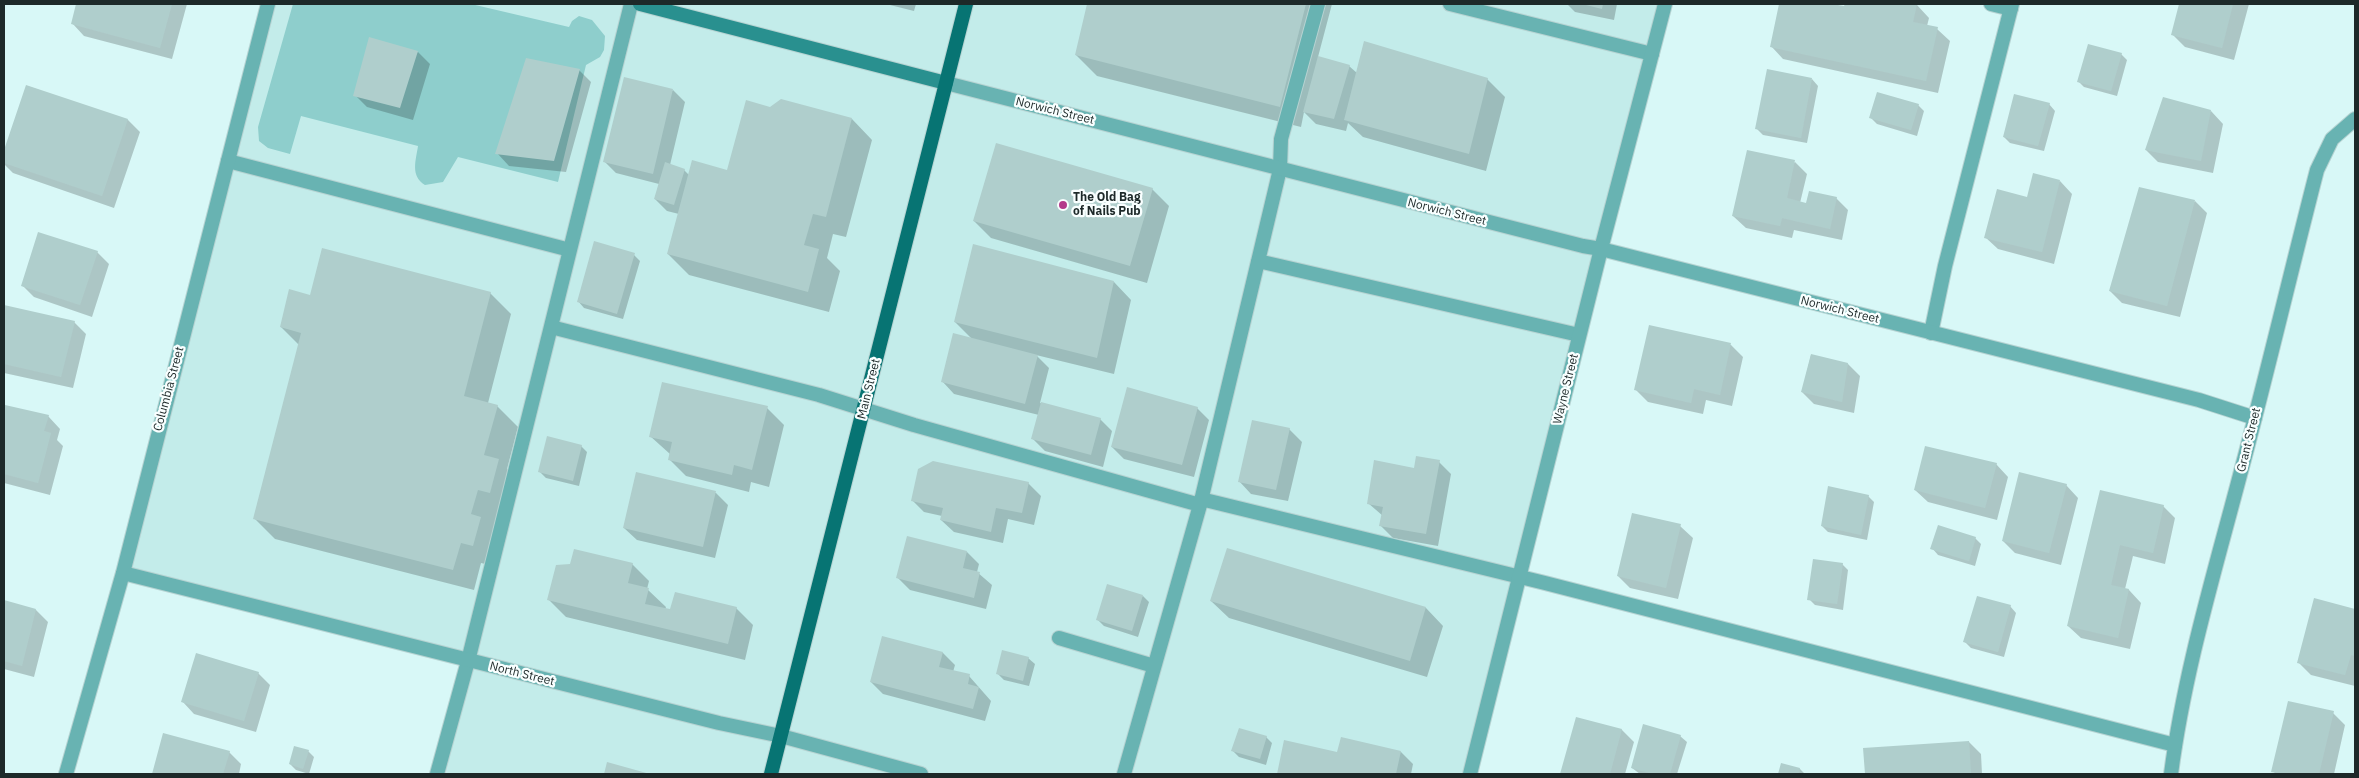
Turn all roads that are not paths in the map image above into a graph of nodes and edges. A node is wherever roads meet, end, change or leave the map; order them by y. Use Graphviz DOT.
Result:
graph roads {
  1 [pos="268,4"];
  2 [pos="631,4"];
  3 [pos="640,4"];
  4 [pos="966,4"];
  5 [pos="1318,4"];
  6 [pos="1450,4"];
  7 [pos="1665,4"];
  8 [pos="1992,4"];
  9 [pos="2011,6"];
  10 [pos="1652,54"];
  11 [pos="946,83"];
  12 [pos="2355,119"];
  13 [pos="228,161"];
  14 [pos="1280,169"];
  15 [pos="1601,248"];
  16 [pos="570,250"];
  17 [pos="1258,262"];
  18 [pos="551,327"];
  19 [pos="1931,333"];
  20 [pos="1579,335"];
  21 [pos="864,409"];
  22 [pos="2255,418"];
  23 [pos="1200,502"];
  24 [pos="122,573"];
  25 [pos="1519,578"];
  26 [pos="1059,638"];
  27 [pos="468,661"];
  28 [pos="1154,666"];
  29 [pos="781,736"];
  30 [pos="2175,745"];
  31 [pos="66,774"];
  32 [pos="437,774"];
  33 [pos="771,774"];
  34 [pos="921,774"];
  35 [pos="1124,774"];
  36 [pos="1470,774"];
  37 [pos="2171,774"];
  1 -- 13 [label="street, Columbia Street"];
  2 -- 16 [label="street"];
  3 -- 11 [label="main road, Norwich Street"];
  4 -- 11 [label="main road, Main Street"];
  5 -- 14 [label="street"];
  6 -- 10 [label="street"];
  7 -- 10 [label="street, Wayne Street"];
  8 -- 9 [label="street"];
  9 -- 19 [label="street"];
  10 -- 15 [label="street, Wayne Street"];
  11 -- 14 [label="street, Norwich Street"];
  11 -- 21 [label="main road, Main Street"];
  12 -- 22 [label="street, Grant Street"];
  13 -- 16 [label="street"];
  13 -- 24 [label="street, Columbia Street"];
  14 -- 15 [label="street, Norwich Street"];
  14 -- 17 [label="street"];
  15 -- 19 [label="street, Norwich Street"];
  15 -- 20 [label="street, Wayne Street"];
  16 -- 18 [label="street"];
  17 -- 20 [label="street"];
  17 -- 23 [label="street"];
  18 -- 21 [label="street"];
  18 -- 27 [label="street"];
  19 -- 22 [label="street, Norwich Street"];
  20 -- 25 [label="street, Wayne Street"];
  21 -- 23 [label="street"];
  21 -- 29 [label="main road, Main Street"];
  22 -- 30 [label="street, Grant Street"];
  23 -- 25 [label="street"];
  23 -- 28 [label="street"];
  24 -- 27 [label="street, North Street"];
  24 -- 31 [label="street, Columbia Street"];
  25 -- 30 [label="street"];
  25 -- 36 [label="street, Wayne Street"];
  26 -- 28 [label="street"];
  27 -- 29 [label="street, North Street"];
  27 -- 32 [label="street"];
  28 -- 35 [label="street"];
  29 -- 33 [label="main road, Main Street"];
  29 -- 34 [label="street, North Street"];
  30 -- 37 [label="street, Grant Street"];
}
